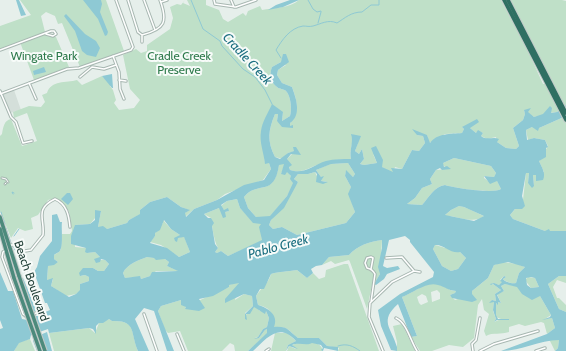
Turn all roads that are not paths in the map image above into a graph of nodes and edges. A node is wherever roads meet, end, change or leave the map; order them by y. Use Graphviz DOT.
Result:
graph roads {
  1 [pos="116,0"];
  2 [pos="128,0"];
  3 [pos="144,0"];
  4 [pos="167,0"];
  5 [pos="214,0"];
  6 [pos="231,0"];
  7 [pos="256,0"];
  8 [pos="504,0"];
  9 [pos="508,0"];
  10 [pos="160,1"];
  11 [pos="250,1"];
  12 [pos="234,7"];
  13 [pos="513,14"];
  14 [pos="155,30"];
  15 [pos="51,32"];
  16 [pos="46,34"];
  17 [pos="50,35"];
  18 [pos="142,35"];
  19 [pos="142,42"];
  20 [pos="0,50"];
  21 [pos="113,56"];
  22 [pos="116,65"];
  23 [pos="80,77"];
  24 [pos="119,80"];
  25 [pos="126,81"];
  26 [pos="548,82"];
  27 [pos="29,83"];
  28 [pos="0,91"];
  29 [pos="1,94"];
  30 [pos="36,99"];
  31 [pos="124,99"];
  32 [pos="566,113"];
  33 [pos="566,120"];
  34 [pos="32,141"];
  35 [pos="2,178"];
  36 [pos="6,183"];
  37 [pos="0,217"];
  38 [pos="70,227"];
  39 [pos="0,229"];
  40 [pos="8,245"];
  41 [pos="6,250"];
  42 [pos="19,252"];
  43 [pos="386,258"];
  44 [pos="15,267"];
  45 [pos="371,269"];
  46 [pos="414,271"];
  47 [pos="420,272"];
  48 [pos="17,277"];
  49 [pos="370,301"];
  50 [pos="144,314"];
  51 [pos="396,318"];
  52 [pos="480,318"];
  53 [pos="538,331"];
  54 [pos="177,334"];
  55 [pos="544,348"];
  56 [pos="269,349"];
  57 [pos="40,351"];
  58 [pos="45,351"];
  59 [pos="158,351"];
  60 [pos="184,351"];
  61 [pos="266,351"];
  62 [pos="382,351"];
  63 [pos="417,351"];
  64 [pos="473,351"];
  65 [pos="480,351"];
  66 [pos="536,351"];
  1 -- 21 [label="street"];
  2 -- 18 [label="street"];
  3 -- 14 [label="street"];
  4 -- 10 [label="street"];
  5 -- 12 [label="street"];
  6 -- 12 [label="street"];
  7 -- 11 [label="street"];
  8 -- 13 [label="highway"];
  9 -- 13 [label="highway"];
  10 -- 14 [label="street"];
  11 -- 12 [label="street"];
  13 -- 26 [label="highway"];
  14 -- 18 [label="street"];
  15 -- 16 [label="street"];
  15 -- 17 [label="street"];
  15 -- 17 [label="street"];
  16 -- 17 [label="street"];
  16 -- 20 [label="street"];
  18 -- 19 [label="street"];
  21 -- 22 [label="street"];
  21 -- 27 [label="street"];
  22 -- 23 [label="street"];
  22 -- 24 [label="street"];
  24 -- 25 [label="street"];
  24 -- 31 [label="street"];
  26 -- 32 [label="highway"];
  26 -- 33 [label="highway"];
  27 -- 29 [label="street"];
  27 -- 30 [label="street"];
  28 -- 29 [label="street"];
  29 -- 34 [label="street"];
  35 -- 36 [label="street"];
  37 -- 40 [label="highway, Beach Boulevard"];
  38 -- 42 [label="street"];
  39 -- 40 [label="highway"];
  39 -- 41 [label="highway"];
  40 -- 42 [label="street"];
  40 -- 44 [label="highway, Beach Boulevard"];
  41 -- 42 [label="street"];
  41 -- 44 [label="highway"];
  41 -- 48 [label="highway"];
  43 -- 46 [label="street"];
  44 -- 48 [label="highway, Beach Boulevard"];
  45 -- 45 [label="street"];
  45 -- 49 [label="street"];
  46 -- 47 [label="street"];
  46 -- 49 [label="street"];
  48 -- 57 [label="highway, bridge"];
  48 -- 58 [label="highway, Beach Boulevard, bridge"];
  49 -- 62 [label="street"];
  50 -- 59 [label="street"];
  51 -- 63 [label="street"];
  52 -- 64 [label="street"];
  53 -- 65 [label="street"];
  54 -- 60 [label="street"];
  55 -- 66 [label="street"];
  56 -- 61 [label="street"];
}
